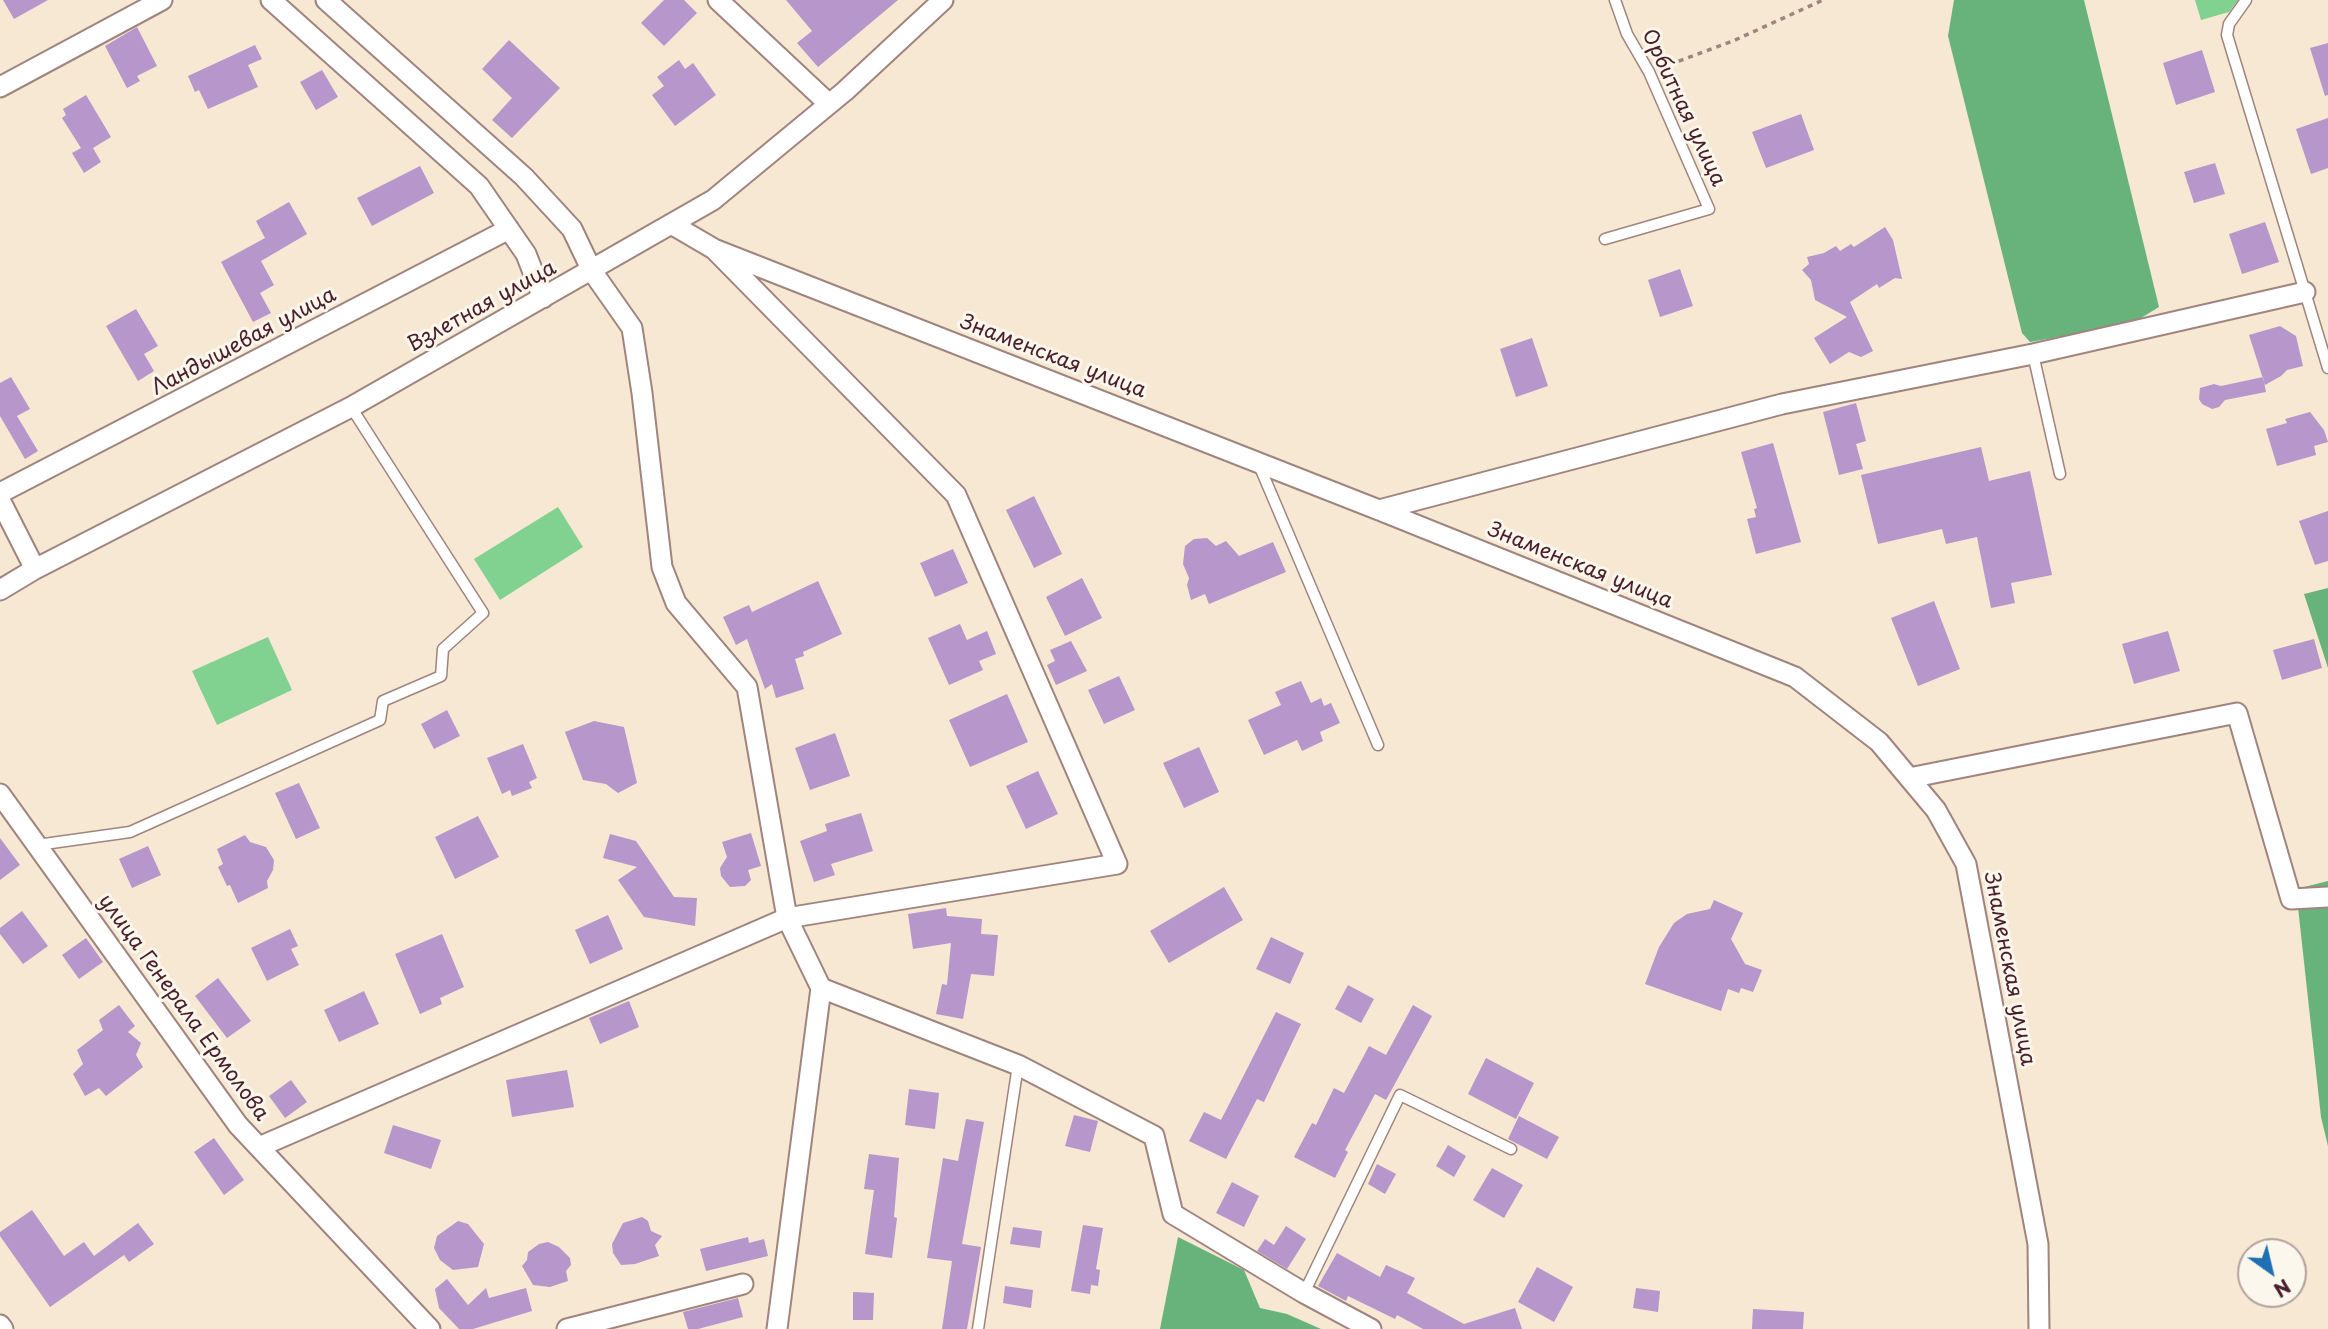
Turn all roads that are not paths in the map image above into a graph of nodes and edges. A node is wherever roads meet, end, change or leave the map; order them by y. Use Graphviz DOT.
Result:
graph roads {
  1 [pos="162,0"];
  2 [pos="271,0"];
  3 [pos="326,0"];
  4 [pos="718,0"];
  5 [pos="943,0"];
  6 [pos="1615,0"];
  7 [pos="2246,0"];
  8 [pos="0,87"];
  9 [pos="829,104"];
  10 [pos="673,225"];
  11 [pos="509,229"];
  12 [pos="1605,239"];
  13 [pos="714,249"];
  14 [pos="592,271"];
  15 [pos="2305,292"];
  16 [pos="543,298"];
  17 [pos="2033,354"];
  18 [pos="2328,368"];
  19 [pos="351,407"];
  20 [pos="1258,462"];
  21 [pos="2060,474"];
  22 [pos="0,494"];
  23 [pos="0,500"];
  24 [pos="1379,510"];
  25 [pos="35,569"];
  26 [pos="0,590"];
  27 [pos="1378,745"];
  28 [pos="1909,778"];
  29 [pos="0,794"];
  30 [pos="36,845"];
  31 [pos="2328,897"];
  32 [pos="787,918"];
  33 [pos="821,988"];
  34 [pos="1018,1065"];
  35 [pos="259,1147"];
  36 [pos="1511,1149"];
  37 [pos="743,1284"];
  38 [pos="1304,1293"];
  39 [pos="430,1329"];
  40 [pos="567,1329"];
  41 [pos="777,1329"];
  42 [pos="978,1329"];
  43 [pos="1371,1329"];
  44 [pos="2039,1329"];
  1 -- 8 [label="street"];
  2 -- 11 [label="street"];
  3 -- 14 [label="street"];
  4 -- 9 [label="street"];
  5 -- 9 [label="street, Взлетная улица"];
  6 -- 12 [label="lane, Орбитная улица"];
  7 -- 15 [label="lane"];
  9 -- 10 [label="street, Взлетная улица"];
  10 -- 13 [label="street, Знаменская улица"];
  10 -- 14 [label="street, Взлетная улица"];
  11 -- 16 [label="street"];
  11 -- 22 [label="street, Ландышевая улица"];
  13 -- 20 [label="street, Знаменская улица"];
  13 -- 32 [label="street"];
  14 -- 16 [label="street, Взлетная улица"];
  14 -- 32 [label="street"];
  15 -- 17 [label="street"];
  15 -- 18 [label="lane"];
  16 -- 19 [label="street, Взлетная улица"];
  17 -- 21 [label="lane"];
  17 -- 24 [label="street"];
  19 -- 25 [label="street, Взлетная улица"];
  19 -- 30 [label="lane"];
  20 -- 24 [label="street, Знаменская улица"];
  20 -- 27 [label="lane"];
  23 -- 25 [label="street"];
  24 -- 28 [label="street, Знаменская улица"];
  25 -- 26 [label="street, Взлетная улица"];
  28 -- 31 [label="street"];
  28 -- 44 [label="street, Знаменская улица"];
  29 -- 30 [label="street, улица Генерала Ермолова"];
  30 -- 35 [label="street, улица Генерала Ермолова"];
  32 -- 33 [label="street"];
  32 -- 35 [label="street"];
  33 -- 34 [label="street"];
  33 -- 41 [label="street"];
  34 -- 38 [label="street"];
  34 -- 42 [label="lane"];
  35 -- 39 [label="street, улица Генерала Ермолова"];
  36 -- 38 [label="lane"];
  37 -- 40 [label="street"];
  38 -- 43 [label="street"];
}
